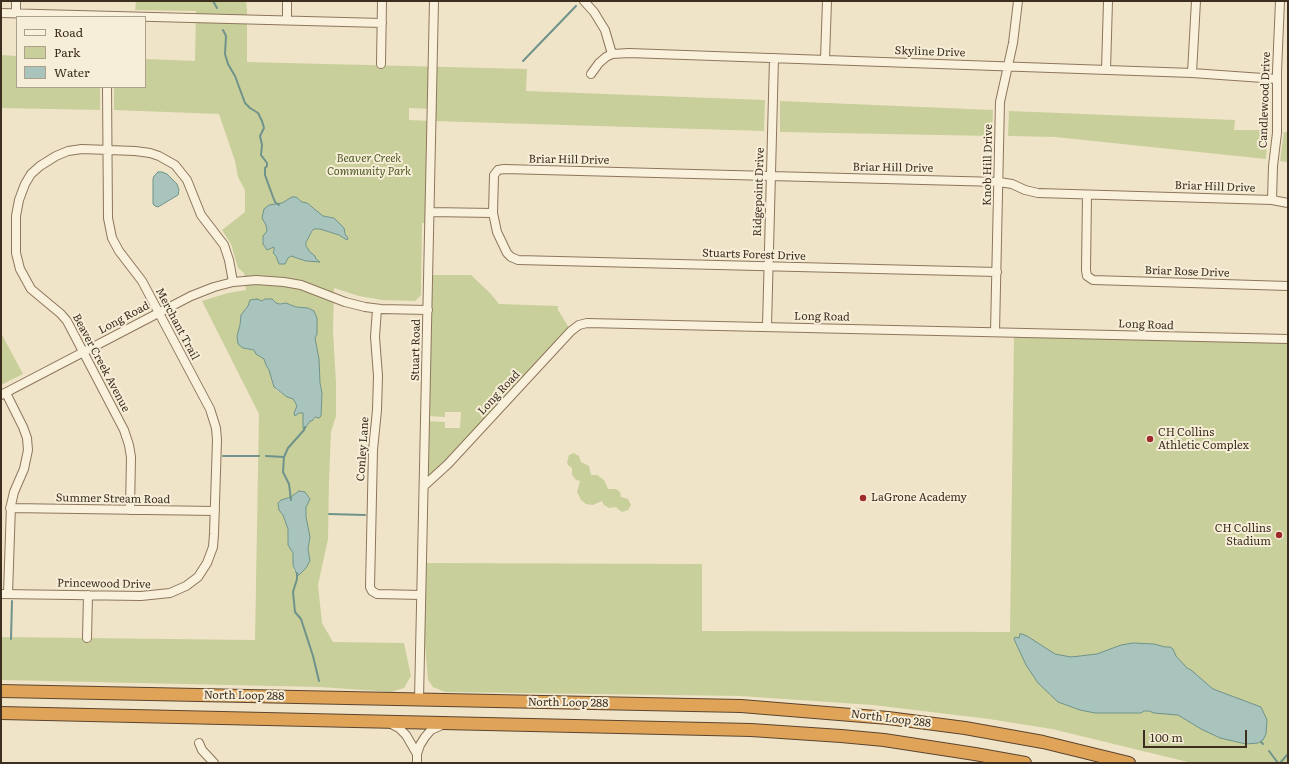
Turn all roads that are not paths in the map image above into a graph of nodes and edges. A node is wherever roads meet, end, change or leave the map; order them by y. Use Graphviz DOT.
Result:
graph roads {
  1 [pos="16,1"];
  2 [pos="287,1"];
  3 [pos="382,1"];
  4 [pos="434,1"];
  5 [pos="584,1"];
  6 [pos="827,1"];
  7 [pos="1018,1"];
  8 [pos="1108,1"];
  9 [pos="1196,1"];
  10 [pos="1280,1"];
  11 [pos="1,13"];
  12 [pos="16,13"];
  13 [pos="107,16"];
  14 [pos="146,17"];
  15 [pos="287,20"];
  16 [pos="382,23"];
  17 [pos="612,54"];
  18 [pos="774,58"];
  19 [pos="825,59"];
  20 [pos="381,64"];
  21 [pos="1008,66"];
  22 [pos="1106,70"];
  23 [pos="1192,73"];
  24 [pos="591,74"];
  25 [pos="1277,79"];
  26 [pos="107,88"];
  27 [pos="108,150"];
  28 [pos="771,176"];
  29 [pos="999,182"];
  30 [pos="1087,194"];
  31 [pos="1272,200"];
  32 [pos="1288,203"];
  33 [pos="430,212"];
  34 [pos="493,213"];
  35 [pos="768,266"];
  36 [pos="997,272"];
  37 [pos="234,282"];
  38 [pos="1288,286"];
  39 [pos="377,308"];
  40 [pos="428,310"];
  41 [pos="159,313"];
  42 [pos="767,326"];
  43 [pos="995,332"];
  44 [pos="1288,340"];
  45 [pos="83,352"];
  46 [pos="3,394"];
  47 [pos="425,485"];
  48 [pos="10,508"];
  49 [pos="130,510"];
  50 [pos="215,512"];
  51 [pos="200,574"];
  52 [pos="5,594"];
  53 [pos="421,594"];
  54 [pos="88,595"];
  55 [pos="87,638"];
  56 [pos="5,690"];
  57 [pos="419,699"];
  58 [pos="1,713"];
  59 [pos="93,715"];
  60 [pos="1,720"];
  61 [pos="387,722"];
  62 [pos="446,723"];
  63 [pos="199,743"];
  64 [pos="418,754"];
  65 [pos="1125,762"];
  66 [pos="214,763"];
  67 [pos="417,763"];
  68 [pos="1025,763"];
  69 [pos="1136,763"];
  1 -- 12 [label="street"];
  2 -- 15 [label="street"];
  3 -- 16 [label="street"];
  4 -- 33 [label="street, Stuart Road"];
  5 -- 17 [label="street"];
  6 -- 19 [label="street"];
  7 -- 21 [label="street, Knob Hill Drive"];
  8 -- 22 [label="street"];
  9 -- 23 [label="street"];
  10 -- 25 [label="street, Candlewood Drive"];
  11 -- 12 [label="street"];
  12 -- 13 [label="street"];
  14 -- 15 [label="street"];
  15 -- 16 [label="street"];
  16 -- 20 [label="street"];
  17 -- 18 [label="street, Skyline Drive"];
  17 -- 24 [label="street"];
  18 -- 19 [label="street, Skyline Drive"];
  18 -- 28 [label="street, Ridgepoint Drive"];
  19 -- 21 [label="street, Skyline Drive"];
  21 -- 22 [label="street, Skyline Drive"];
  21 -- 29 [label="street, Knob Hill Drive"];
  22 -- 23 [label="street, Skyline Drive"];
  23 -- 25 [label="street, Skyline Drive"];
  25 -- 31 [label="street, Candlewood Drive"];
  26 -- 27 [label="street, Merchant Trail"];
  27 -- 37 [label="street, Beaver Creek Avenue"];
  27 -- 41 [label="street, Merchant Trail"];
  27 -- 45 [label="street, Beaver Creek Avenue"];
  28 -- 29 [label="street, Briar Hill Drive"];
  28 -- 34 [label="street, Briar Hill Drive"];
  28 -- 35 [label="street, Ridgepoint Drive"];
  29 -- 30 [label="street, Briar Hill Drive"];
  29 -- 36 [label="street, Knob Hill Drive"];
  30 -- 31 [label="street, Briar Hill Drive"];
  30 -- 38 [label="street, Briar Rose Drive"];
  31 -- 32 [label="street, Briar Hill Drive"];
  33 -- 34 [label="street"];
  33 -- 40 [label="street, Stuart Road"];
  34 -- 35 [label="street, Stuarts Forest Drive"];
  35 -- 36 [label="street, Stuarts Forest Drive"];
  35 -- 42 [label="street, Ridgepoint Drive"];
  36 -- 43 [label="street, Knob Hill Drive"];
  37 -- 39 [label="street, Long Road"];
  37 -- 41 [label="street, Long Road"];
  39 -- 40 [label="street, Long Road"];
  39 -- 53 [label="street, Conley Lane"];
  40 -- 47 [label="street, Stuart Road"];
  41 -- 45 [label="street, Long Road"];
  41 -- 50 [label="street, Merchant Trail"];
  42 -- 43 [label="street, Long Road"];
  42 -- 47 [label="street, Long Road"];
  43 -- 44 [label="street, Long Road"];
  45 -- 46 [label="street, Long Road"];
  45 -- 49 [label="street, Beaver Creek Avenue"];
  46 -- 48 [label="street"];
  47 -- 53 [label="street, Stuart Road"];
  48 -- 49 [label="street, Summer Stream Road"];
  48 -- 52 [label="street"];
  49 -- 50 [label="street, Summer Stream Road"];
  50 -- 51 [label="street, Merchant Trail"];
  51 -- 54 [label="street, Princewood Drive"];
  52 -- 54 [label="street, Princewood Drive"];
  53 -- 57 [label="street, Stuart Road"];
  54 -- 55 [label="street"];
  56 -- 57 [label="highway, North Loop 288"];
  57 -- 65 [label="highway, North Loop 288"];
  58 -- 59 [label="highway, North Loop 288"];
  59 -- 60 [label="highway"];
  59 -- 61 [label="highway, North Loop 288"];
  61 -- 62 [label="highway, North Loop 288"];
  61 -- 64 [label="street"];
  62 -- 64 [label="street"];
  62 -- 68 [label="highway, North Loop 288"];
  63 -- 66 [label="street"];
  64 -- 67 [label="street"];
  65 -- 69 [label="highway, North Loop 288"];
}
